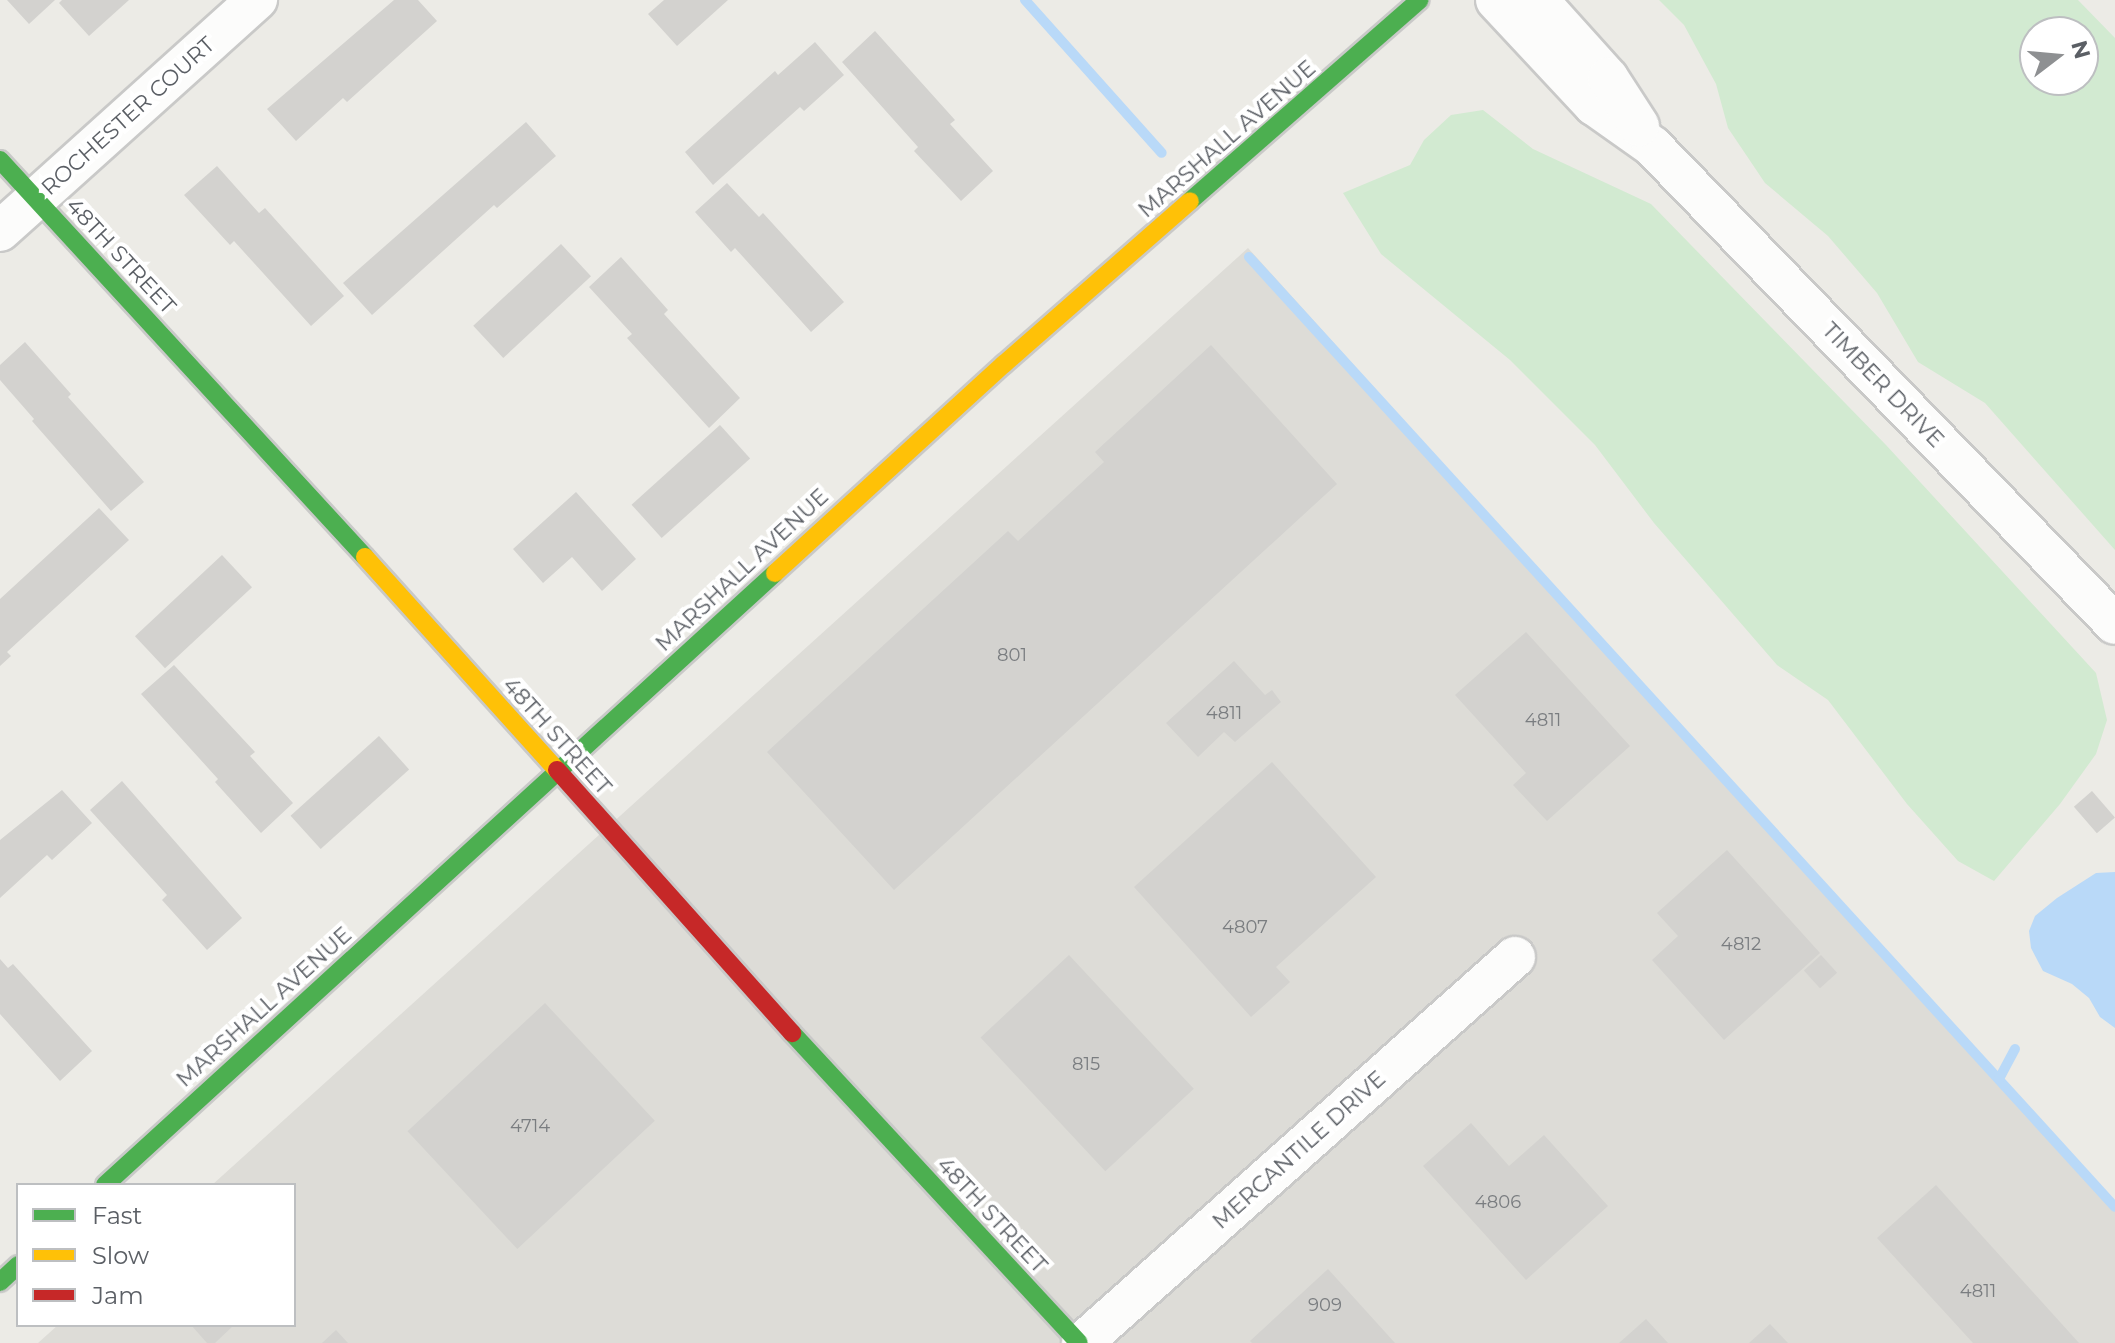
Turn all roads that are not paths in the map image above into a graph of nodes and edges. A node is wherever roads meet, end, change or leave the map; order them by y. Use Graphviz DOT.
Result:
graph roads {
  1 [pos="257,0"];
  2 [pos="1420,0"];
  3 [pos="1496,0"];
  4 [pos="1538,0"];
  5 [pos="1652,146"];
  6 [pos="0,160"];
  7 [pos="36,199"];
  8 [pos="0,231"];
  9 [pos="2115,624"];
  10 [pos="559,773"];
  11 [pos="1515,957"];
  12 [pos="107,1183"];
  13 [pos="16,1267"];
  14 [pos="0,1282"];
  15 [pos="1080,1343"];
  1 -- 7 [label="street, ROCHESTER COURT"];
  2 -- 10 [label="street, MARSHALL AVENUE"];
  3 -- 5 [label="street, TIMBER DRIVE"];
  4 -- 5 [label="street, TIMBER DRIVE"];
  5 -- 9 [label="street, TIMBER DRIVE"];
  6 -- 7 [label="street, 48TH STREET"];
  7 -- 8 [label="street, ROCHESTER COURT"];
  7 -- 10 [label="street, 48TH STREET"];
  10 -- 12 [label="street, MARSHALL AVENUE"];
  10 -- 15 [label="street, 48TH STREET"];
  11 -- 15 [label="street, MERCANTILE DRIVE"];
  13 -- 14 [label="street"];
}
